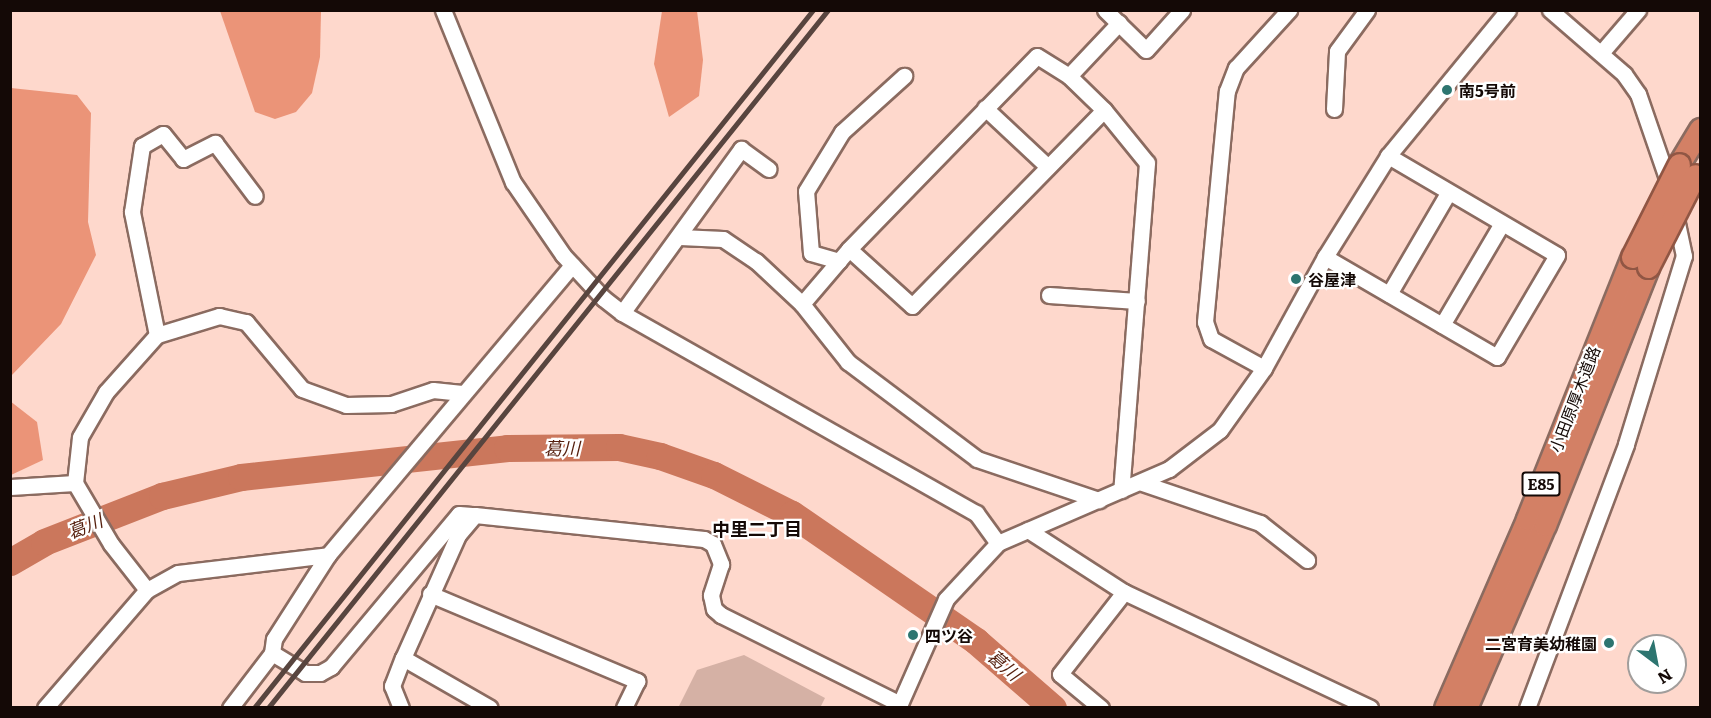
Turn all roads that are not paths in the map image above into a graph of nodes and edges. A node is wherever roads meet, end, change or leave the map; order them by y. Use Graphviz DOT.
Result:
graph roads {
  1 [pos="443,10"];
  2 [pos="1105,10"];
  3 [pos="1182,10"];
  4 [pos="1289,10"];
  5 [pos="1367,10"];
  6 [pos="1508,10"];
  7 [pos="1550,10"];
  8 [pos="1638,10"];
  9 [pos="1119,23"];
  10 [pos="1601,53"];
  11 [pos="904,76"];
  12 [pos="1069,76"];
  13 [pos="986,108"];
  14 [pos="1334,109"];
  15 [pos="1104,110"];
  16 [pos="1701,129"];
  17 [pos="1388,156"];
  18 [pos="1048,167"];
  19 [pos="1692,168"];
  20 [pos="769,169"];
  21 [pos="1448,193"];
  22 [pos="255,196"];
  23 [pos="1502,224"];
  24 [pos="680,237"];
  25 [pos="849,249"];
  26 [pos="1325,257"];
  27 [pos="838,261"];
  28 [pos="1640,262"];
  29 [pos="572,265"];
  30 [pos="1389,294"];
  31 [pos="1049,295"];
  32 [pos="1137,301"];
  33 [pos="802,304"];
  34 [pos="622,313"];
  35 [pos="1442,325"];
  36 [pos="157,336"];
  37 [pos="1264,368"];
  38 [pos="462,393"];
  39 [pos="75,483"];
  40 [pos="1142,483"];
  41 [pos="10,487"];
  42 [pos="1121,490"];
  43 [pos="1099,500"];
  44 [pos="475,515"];
  45 [pos="1028,530"];
  46 [pos="998,543"];
  47 [pos="328,555"];
  48 [pos="1307,560"];
  49 [pos="147,590"];
  50 [pos="1124,592"];
  51 [pos="430,594"];
  52 [pos="272,653"];
  53 [pos="403,658"];
  54 [pos="899,706"];
  55 [pos="45,708"];
  56 [pos="230,708"];
  57 [pos="401,708"];
  58 [pos="490,708"];
  59 [pos="624,708"];
  60 [pos="1101,708"];
  61 [pos="1370,708"];
  62 [pos="1445,708"];
  63 [pos="1466,708"];
  64 [pos="1527,708"];
  1 -- 29 [label="street"];
  2 -- 9 [label="street"];
  3 -- 9 [label="street"];
  4 -- 37 [label="street"];
  5 -- 14 [label="street"];
  6 -- 17 [label="street"];
  7 -- 10 [label="street"];
  8 -- 10 [label="street"];
  9 -- 12 [label="street"];
  10 -- 64 [label="street"];
  11 -- 27 [label="street"];
  12 -- 13 [label="street"];
  12 -- 15 [label="street"];
  13 -- 18 [label="street"];
  13 -- 25 [label="street"];
  15 -- 18 [label="street"];
  15 -- 32 [label="street"];
  16 -- 19 [label="highway, 小田原厚木道路 / E85"];
  17 -- 21 [label="street"];
  17 -- 26 [label="street"];
  18 -- 25 [label="street"];
  19 -- 28 [label="highway, 小田原厚木道路 / E85, bridge"];
  20 -- 24 [label="street"];
  21 -- 23 [label="street"];
  21 -- 30 [label="street"];
  22 -- 36 [label="street"];
  23 -- 35 [label="street"];
  23 -- 35 [label="street"];
  24 -- 33 [label="street"];
  24 -- 34 [label="street"];
  25 -- 27 [label="street"];
  26 -- 30 [label="street"];
  26 -- 37 [label="street"];
  27 -- 33 [label="street"];
  28 -- 62 [label="highway, 小田原厚木道路 / E85"];
  28 -- 63 [label="highway, 小田原厚木道路 / E85"];
  29 -- 34 [label="street"];
  29 -- 38 [label="street"];
  30 -- 35 [label="street"];
  31 -- 32 [label="street"];
  32 -- 42 [label="street"];
  33 -- 43 [label="street"];
  34 -- 46 [label="street"];
  36 -- 38 [label="street"];
  36 -- 39 [label="street"];
  37 -- 40 [label="street"];
  38 -- 47 [label="street"];
  39 -- 41 [label="street"];
  39 -- 49 [label="street"];
  40 -- 42 [label="street"];
  40 -- 48 [label="street"];
  42 -- 43 [label="street"];
  43 -- 45 [label="street"];
  44 -- 51 [label="street"];
  44 -- 52 [label="street"];
  44 -- 54 [label="street"];
  45 -- 46 [label="street"];
  45 -- 50 [label="street"];
  46 -- 54 [label="street"];
  47 -- 49 [label="street"];
  47 -- 52 [label="street"];
  49 -- 55 [label="street"];
  50 -- 60 [label="street"];
  50 -- 61 [label="street"];
  51 -- 53 [label="street"];
  51 -- 59 [label="street"];
  52 -- 56 [label="street"];
  53 -- 57 [label="street"];
  53 -- 58 [label="street"];
}
